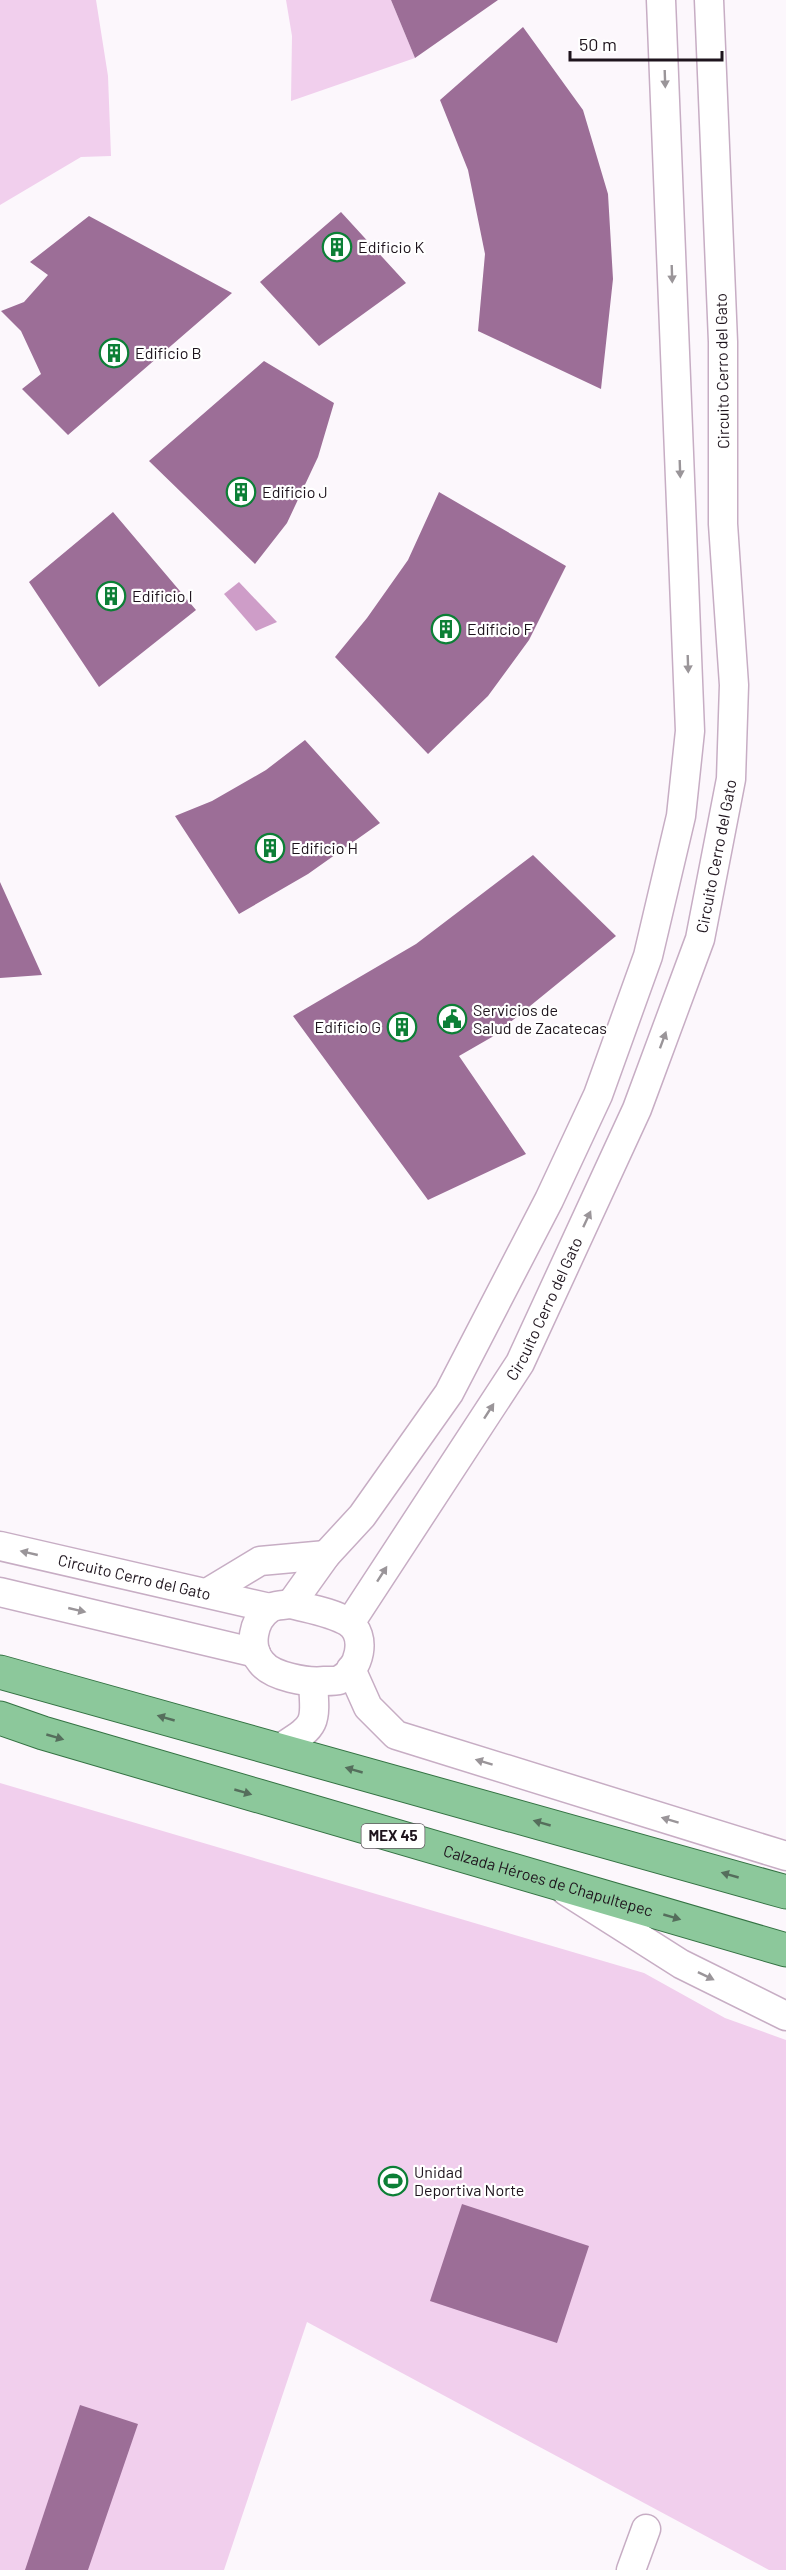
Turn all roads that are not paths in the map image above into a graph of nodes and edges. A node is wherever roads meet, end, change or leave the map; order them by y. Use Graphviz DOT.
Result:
graph roads {
  1 [pos="661,0"];
  2 [pos="709,0"];
  3 [pos="0,1546"];
  4 [pos="326,1555"];
  5 [pos="0,1592"];
  6 [pos="207,1593"];
  7 [pos="280,1606"];
  8 [pos="350,1623"];
  9 [pos="256,1653"];
  10 [pos="351,1669"];
  11 [pos="0,1672"];
  12 [pos="313,1682"];
  13 [pos="0,1718"];
  14 [pos="279,1749"];
  15 [pos="786,1856"];
  16 [pos="549,1881"];
  17 [pos="786,1892"];
  18 [pos="786,1950"];
  19 [pos="786,2016"];
  20 [pos="646,2529"];
  21 [pos="631,2570"];
  1 -- 4 [label="street, one-way"];
  8 -- 2 [label="street, Circuito Cerro del Gato, one-way"];
  6 -- 3 [label="street, Circuito Cerro del Gato, one-way"];
  4 -- 6 [label="street"];
  4 -- 7 [label="street"];
  5 -- 9 [label="street, one-way"];
  6 -- 7 [label="street, Circuito Cerro del Gato"];
  7 -- 8 [label="street"];
  7 -- 9 [label="street"];
  8 -- 10 [label="street"];
  9 -- 12 [label="street"];
  10 -- 12 [label="street"];
  15 -- 10 [label="street, one-way"];
  14 -- 11 [label="main road, one-way"];
  12 -- 14 [label="street"];
  13 -- 16 [label="main road, Calzada Héroes de Chapultepec / MEX 45, one-way"];
  17 -- 14 [label="main road, one-way"];
  16 -- 18 [label="main road, Calzada Héroes de Chapultepec / MEX 45, one-way"];
  16 -- 19 [label="street, one-way"];
  20 -- 21 [label="street"];
}
